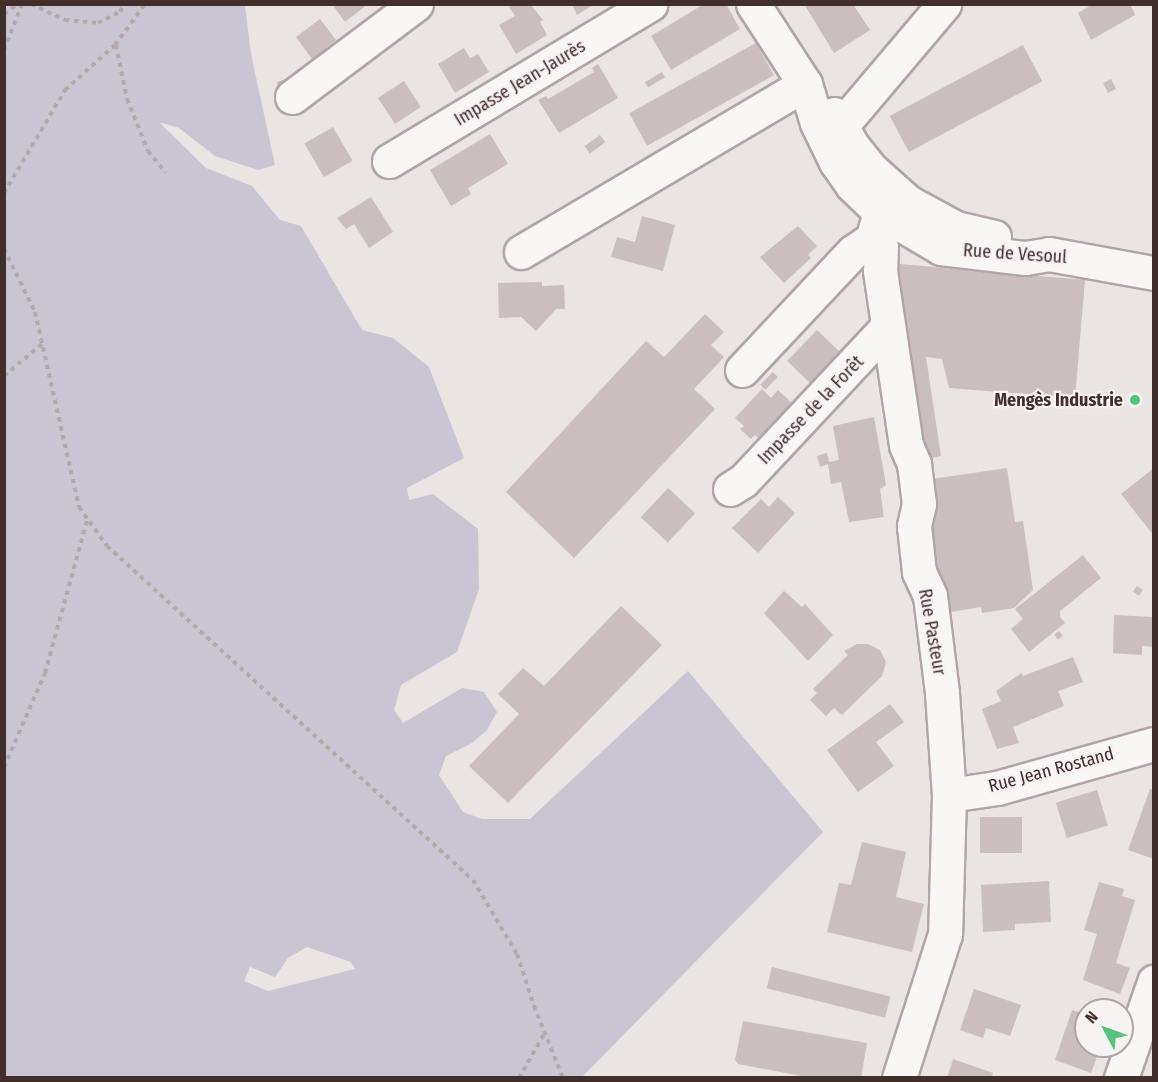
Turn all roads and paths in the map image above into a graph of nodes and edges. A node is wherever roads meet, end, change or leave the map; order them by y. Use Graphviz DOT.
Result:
graph roads {
  1 [pos="20,4"];
  2 [pos="31,4"];
  3 [pos="124,4"];
  4 [pos="145,4"];
  5 [pos="416,4"];
  6 [pos="650,4"];
  7 [pos="753,4"];
  8 [pos="944,4"];
  9 [pos="4,14"];
  10 [pos="115,45"];
  11 [pos="4,50"];
  12 [pos="805,84"];
  13 [pos="292,97"];
  14 [pos="829,125"];
  15 [pos="389,161"];
  16 [pos="166,173"];
  17 [pos="4,193"];
  18 [pos="884,214"];
  19 [pos="4,249"];
  20 [pos="521,252"];
  21 [pos="1154,273"];
  22 [pos="887,327"];
  23 [pos="42,344"];
  24 [pos="742,370"];
  25 [pos="4,376"];
  26 [pos="730,489"];
  27 [pos="88,519"];
  28 [pos="1154,744"];
  29 [pos="4,767"];
  30 [pos="949,795"];
  31 [pos="1154,982"];
  32 [pos="544,1034"];
  33 [pos="519,1077"];
  34 [pos="563,1077"];
  35 [pos="899,1077"];
  36 [pos="1121,1077"];
  1 -- 9 [label="path"];
  1 -- 11 [label="path"];
  2 -- 3 [label="path"];
  4 -- 10 [label="path"];
  5 -- 13 [label="street"];
  6 -- 15 [label="street, Impasse Jean-Jaurès"];
  7 -- 12 [label="street"];
  8 -- 14 [label="street"];
  10 -- 16 [label="path"];
  10 -- 17 [label="path"];
  12 -- 14 [label="street"];
  12 -- 20 [label="street"];
  14 -- 18 [label="street"];
  18 -- 21 [label="street, Rue de Vesoul"];
  18 -- 22 [label="street, Rue Pasteur"];
  18 -- 24 [label="street"];
  19 -- 23 [label="path"];
  22 -- 26 [label="street, Impasse de la Forêt"];
  22 -- 30 [label="street, Rue Pasteur"];
  23 -- 25 [label="path"];
  23 -- 27 [label="path"];
  27 -- 29 [label="path"];
  27 -- 32 [label="path"];
  28 -- 30 [label="street, Rue Jean Rostand"];
  30 -- 35 [label="street, Rue Pasteur"];
  31 -- 36 [label="street"];
  32 -- 33 [label="path"];
  32 -- 34 [label="path"];
}
